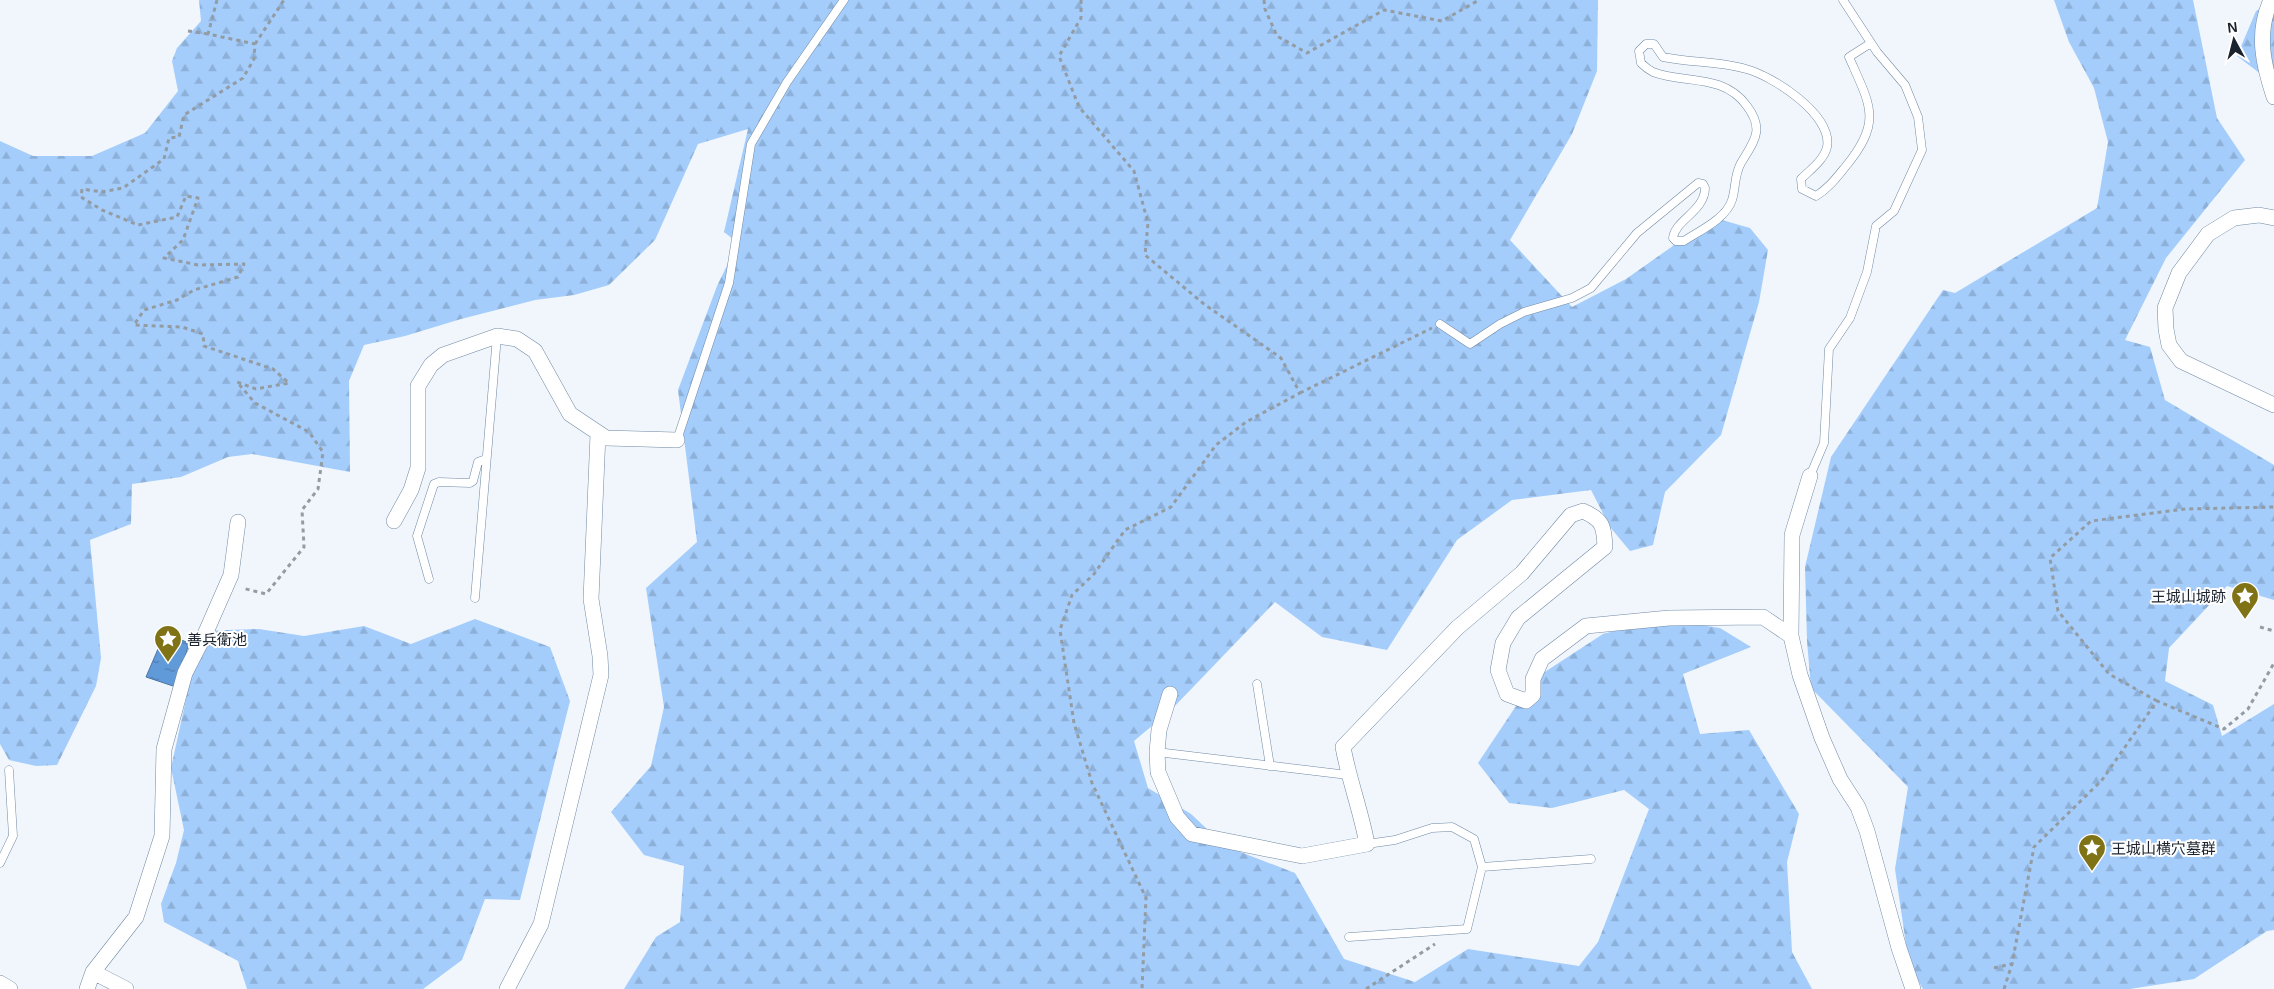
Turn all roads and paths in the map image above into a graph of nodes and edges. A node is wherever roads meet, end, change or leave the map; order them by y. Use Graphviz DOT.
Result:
graph roads {
  1 [pos="217,0"];
  2 [pos="284,0"];
  3 [pos="844,0"];
  4 [pos="1080,0"];
  5 [pos="1264,0"];
  6 [pos="1479,0"];
  7 [pos="1843,0"];
  8 [pos="2271,0"];
  9 [pos="188,31"];
  10 [pos="208,34"];
  11 [pos="1871,43"];
  12 [pos="255,44"];
  13 [pos="2274,97"];
  14 [pos="2274,218"];
  15 [pos="1440,324"];
  16 [pos="496,336"];
  17 [pos="1300,393"];
  18 [pos="2274,405"];
  19 [pos="598,434"];
  20 [pos="677,440"];
  21 [pos="486,459"];
  22 [pos="1810,476"];
  23 [pos="2274,507"];
  24 [pos="394,521"];
  25 [pos="238,522"];
  26 [pos="429,579"];
  27 [pos="239,588"];
  28 [pos="475,598"];
  29 [pos="2260,627"];
  30 [pos="2274,631"];
  31 [pos="1791,636"];
  32 [pos="2274,663"];
  33 [pos="1257,684"];
  34 [pos="1170,694"];
  35 [pos="2157,701"];
  36 [pos="1157,752"];
  37 [pos="1270,766"];
  38 [pos="9,770"];
  39 [pos="1348,775"];
  40 [pos="1367,844"];
  41 [pos="1591,859"];
  42 [pos="0,863"];
  43 [pos="1482,867"];
  44 [pos="1350,937"];
  45 [pos="1439,941"];
  46 [pos="2012,964"];
  47 [pos="1994,968"];
  48 [pos="93,972"];
  49 [pos="0,983"];
  50 [pos="10,989"];
  51 [pos="87,989"];
  52 [pos="126,989"];
  53 [pos="506,989"];
  54 [pos="1142,989"];
  55 [pos="1366,989"];
  56 [pos="1913,989"];
  57 [pos="2004,989"];
  1 -- 10 [label="path"];
  2 -- 12 [label="path"];
  3 -- 20 [label="lane"];
  4 -- 17 [label="path"];
  5 -- 6 [label="path"];
  7 -- 11 [label="lane"];
  8 -- 13 [label="street"];
  9 -- 10 [label="path"];
  10 -- 12 [label="path"];
  11 -- 15 [label="lane"];
  11 -- 22 [label="lane"];
  12 -- 27 [label="path"];
  14 -- 18 [label="street"];
  15 -- 17 [label="path"];
  16 -- 19 [label="street"];
  16 -- 21 [label="lane"];
  16 -- 24 [label="street"];
  17 -- 54 [label="path"];
  19 -- 20 [label="street"];
  19 -- 53 [label="street"];
  21 -- 26 [label="lane"];
  21 -- 28 [label="lane"];
  22 -- 31 [label="street"];
  23 -- 35 [label="path"];
  25 -- 48 [label="street"];
  29 -- 30 [label="path"];
  31 -- 39 [label="street"];
  31 -- 56 [label="street"];
  32 -- 35 [label="path"];
  33 -- 37 [label="lane"];
  34 -- 36 [label="street"];
  35 -- 46 [label="path"];
  36 -- 37 [label="lane"];
  36 -- 40 [label="street"];
  37 -- 39 [label="lane"];
  38 -- 42 [label="lane"];
  39 -- 40 [label="street"];
  40 -- 43 [label="lane"];
  41 -- 43 [label="lane"];
  43 -- 44 [label="lane"];
  45 -- 55 [label="path"];
  46 -- 47 [label="path"];
  46 -- 57 [label="path"];
  48 -- 51 [label="street"];
  48 -- 52 [label="street"];
  49 -- 50 [label="street"];
}
